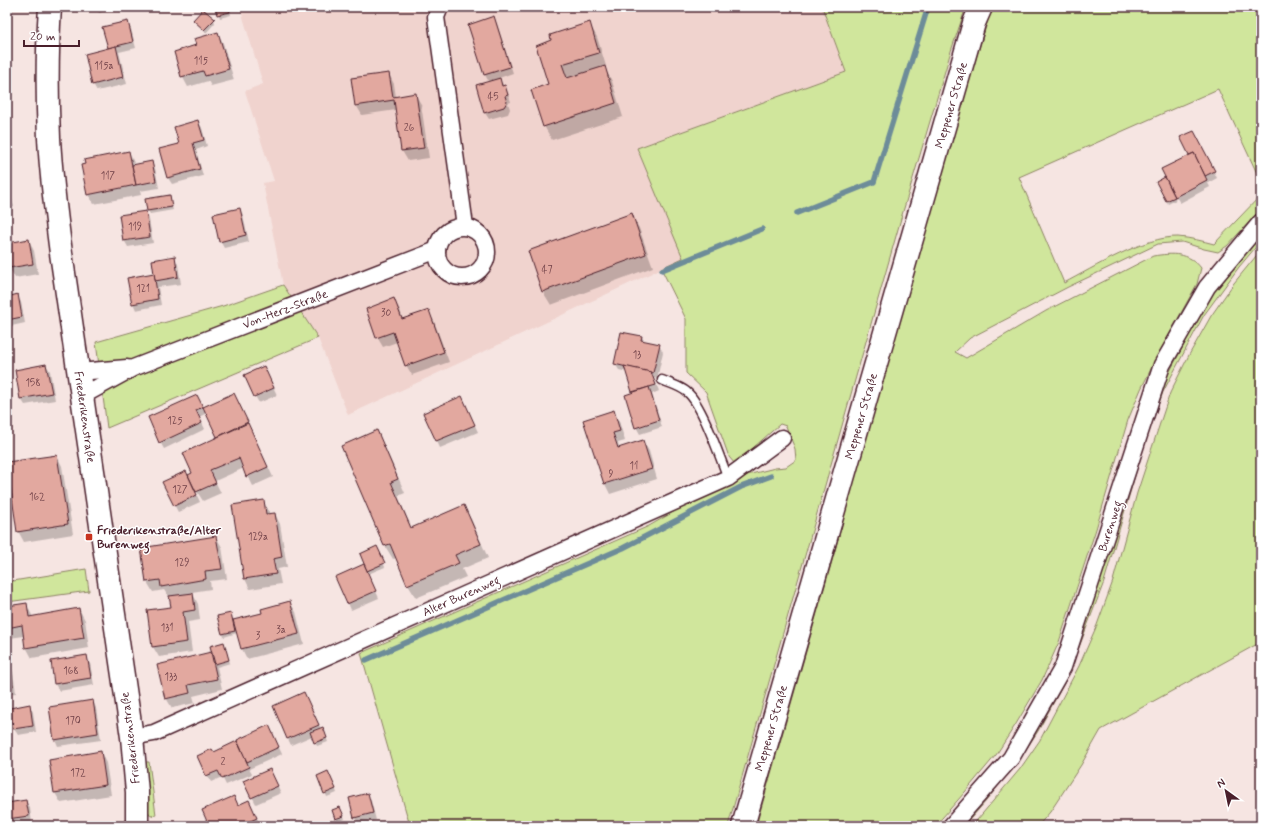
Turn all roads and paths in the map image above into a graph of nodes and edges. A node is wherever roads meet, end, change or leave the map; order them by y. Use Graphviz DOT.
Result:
graph roads {
  1 [pos="50,7"];
  2 [pos="440,7"];
  3 [pos="981,7"];
  4 [pos="1261,222"];
  5 [pos="465,226"];
  6 [pos="437,250"];
  7 [pos="133,368"];
  8 [pos="78,372"];
  9 [pos="662,380"];
  10 [pos="82,396"];
  11 [pos="782,438"];
  12 [pos="728,478"];
  13 [pos="132,737"];
  14 [pos="137,826"];
  15 [pos="743,826"];
  16 [pos="951,826"];
  1 -- 8 [label="main road, Friederikenstraße"];
  2 -- 5 [label="street"];
  3 -- 15 [label="main road, Meppener Straße"];
  4 -- 16 [label="street, Burenweg"];
  5 -- 6 [label="street"];
  5 -- 6 [label="street"];
  6 -- 7 [label="street, Von-Herz-Straße"];
  7 -- 8 [label="street"];
  7 -- 10 [label="street"];
  8 -- 10 [label="main road, Friederikenstraße"];
  9 -- 12 [label="lane"];
  10 -- 13 [label="main road, Friederikenstraße"];
  11 -- 12 [label="street, Alter Burenweg"];
  12 -- 13 [label="street, Alter Burenweg"];
  13 -- 14 [label="main road, Friederikenstraße"];
}
